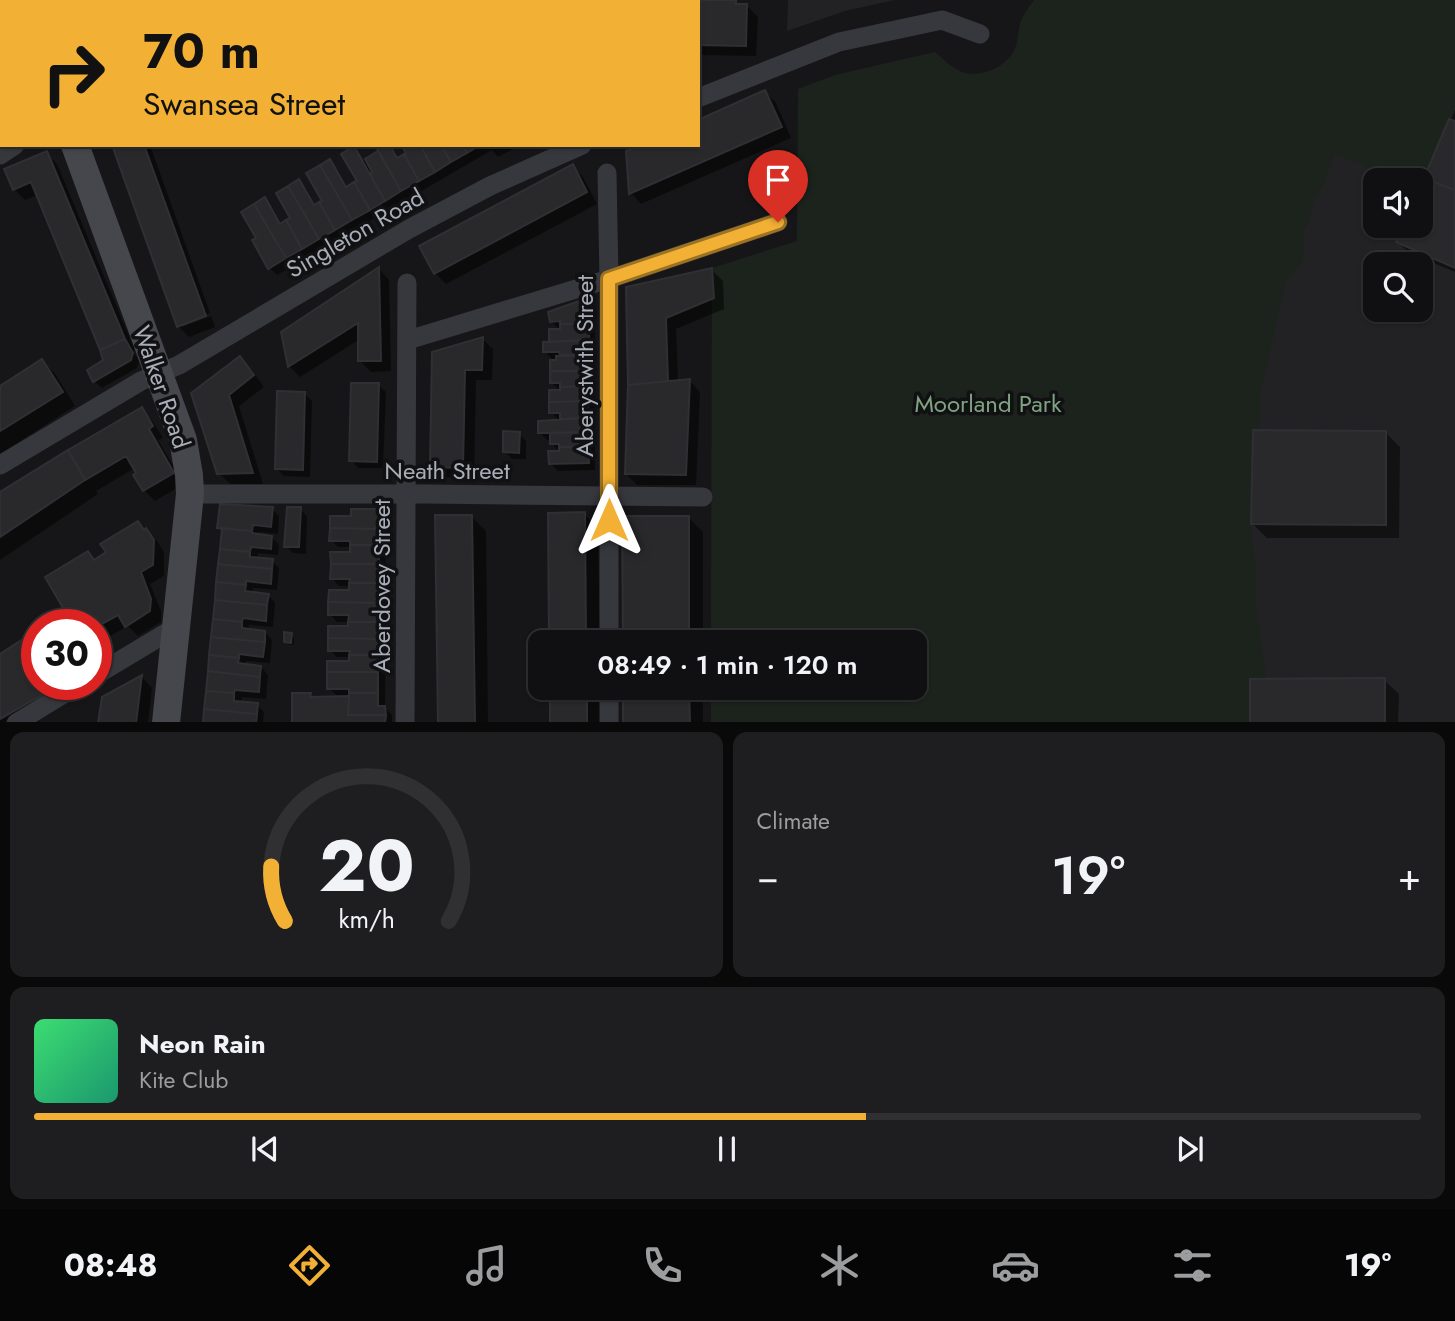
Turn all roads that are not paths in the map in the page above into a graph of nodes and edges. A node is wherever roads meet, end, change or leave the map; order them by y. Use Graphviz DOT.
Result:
graph roads {
  1 [pos="980,34"];
  2 [pos="700,97"];
  3 [pos="76,147"];
  4 [pos="578,147"];
  5 [pos="607,173"];
  6 [pos="778,222"];
  7 [pos="609,279"];
  8 [pos="407,283"];
  9 [pos="408,340"];
  10 [pos="158,374"];
  11 [pos="0,466"];
  12 [pos="190,494"];
  13 [pos="405,494"];
  14 [pos="609,495"];
  15 [pos="703,497"];
  16 [pos="176,627"];
  17 [pos="609,630"];
  18 [pos="112,665"];
  19 [pos="54,700"];
  20 [pos="608,700"];
  21 [pos="18,722"];
  22 [pos="166,722"];
  23 [pos="405,722"];
  24 [pos="608,722"];
  1 -- 2 [label="street"];
  3 -- 10 [label="street, Walker Road"];
  4 -- 10 [label="street, Singleton Road"];
  5 -- 7 [label="street, Aberystwith Street"];
  6 -- 7 [label="street"];
  7 -- 9 [label="street"];
  7 -- 14 [label="street, Aberystwith Street"];
  8 -- 9 [label="street, Aberdovey Street"];
  9 -- 13 [label="street, Aberdovey Street"];
  10 -- 11 [label="street, Singleton Road"];
  10 -- 12 [label="street, Walker Road"];
  12 -- 13 [label="street, Neath Street"];
  12 -- 16 [label="street, Walker Road"];
  13 -- 14 [label="street, Neath Street"];
  13 -- 23 [label="street, Aberdovey Street"];
  14 -- 15 [label="street, Neath Street"];
  14 -- 17 [label="street, Aberystwith Street"];
  16 -- 18 [label="street"];
  16 -- 22 [label="street, Walker Road"];
  19 -- 21 [label="street"];
  20 -- 24 [label="street"];
}
